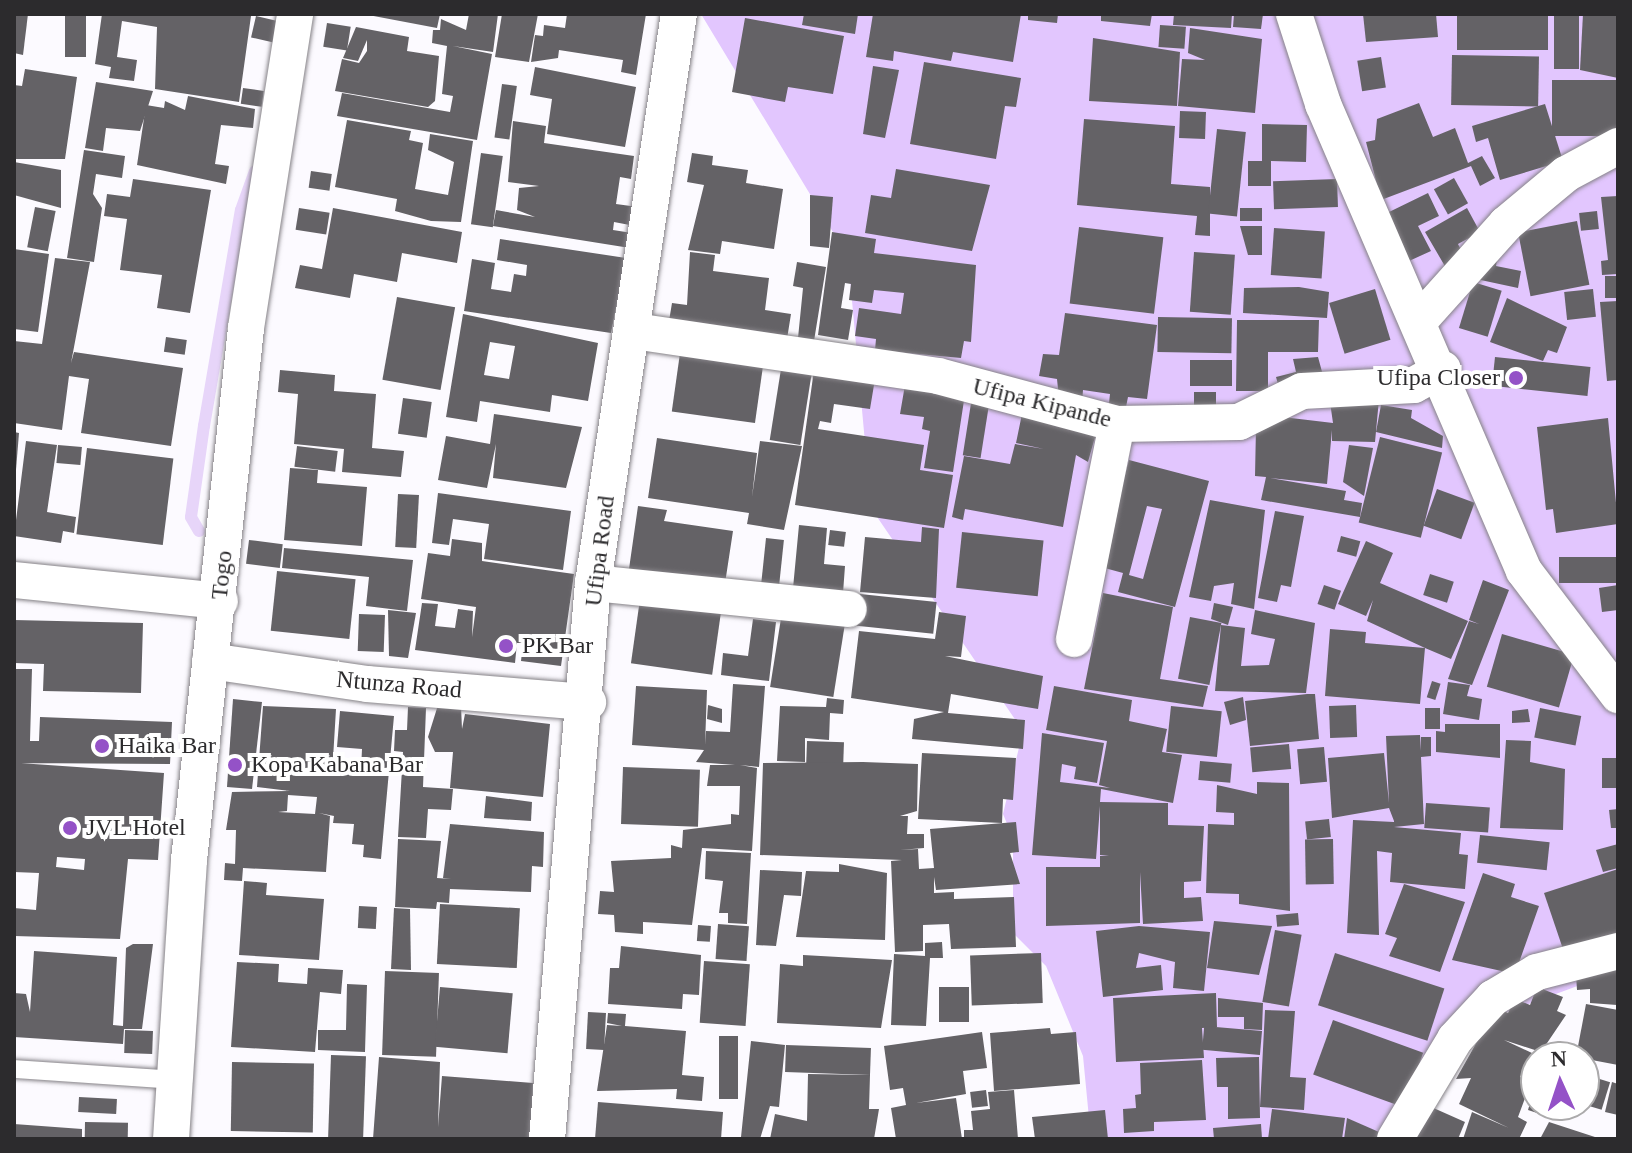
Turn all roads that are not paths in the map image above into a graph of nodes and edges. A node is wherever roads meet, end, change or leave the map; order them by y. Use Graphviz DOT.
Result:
graph roads {
  1 [pos="295,14"];
  2 [pos="679,14"];
  3 [pos="1294,14"];
  4 [pos="1618,146"];
  5 [pos="1420,320"];
  6 [pos="634,331"];
  7 [pos="1443,369"];
  8 [pos="1117,424"];
  9 [pos="14,580"];
  10 [pos="593,583"];
  11 [pos="220,601"];
  12 [pos="849,609"];
  13 [pos="1074,639"];
  14 [pos="210,661"];
  15 [pos="1618,695"];
  16 [pos="588,702"];
  17 [pos="1618,951"];
  18 [pos="14,1069"];
  19 [pos="175,1080"];
  20 [pos="171,1139"];
  21 [pos="547,1139"];
  22 [pos="1395,1139"];
  1 -- 11 [label="street, Togo"];
  2 -- 6 [label="street, Ufipa Road"];
  3 -- 5 [label="street"];
  4 -- 5 [label="street"];
  5 -- 7 [label="street"];
  6 -- 8 [label="street, Ufipa Kipande"];
  6 -- 10 [label="street, Ufipa Road"];
  7 -- 8 [label="street, Ufipa Kipande"];
  7 -- 15 [label="street"];
  8 -- 13 [label="street"];
  9 -- 11 [label="street"];
  10 -- 12 [label="street"];
  10 -- 16 [label="street, Ufipa Road"];
  11 -- 14 [label="street, Togo"];
  14 -- 16 [label="street, Ntunza Road"];
  14 -- 19 [label="street, Togo"];
  16 -- 21 [label="street, Ufipa Road"];
  17 -- 22 [label="street"];
  18 -- 19 [label="lane"];
  19 -- 20 [label="street, Togo"];
}
